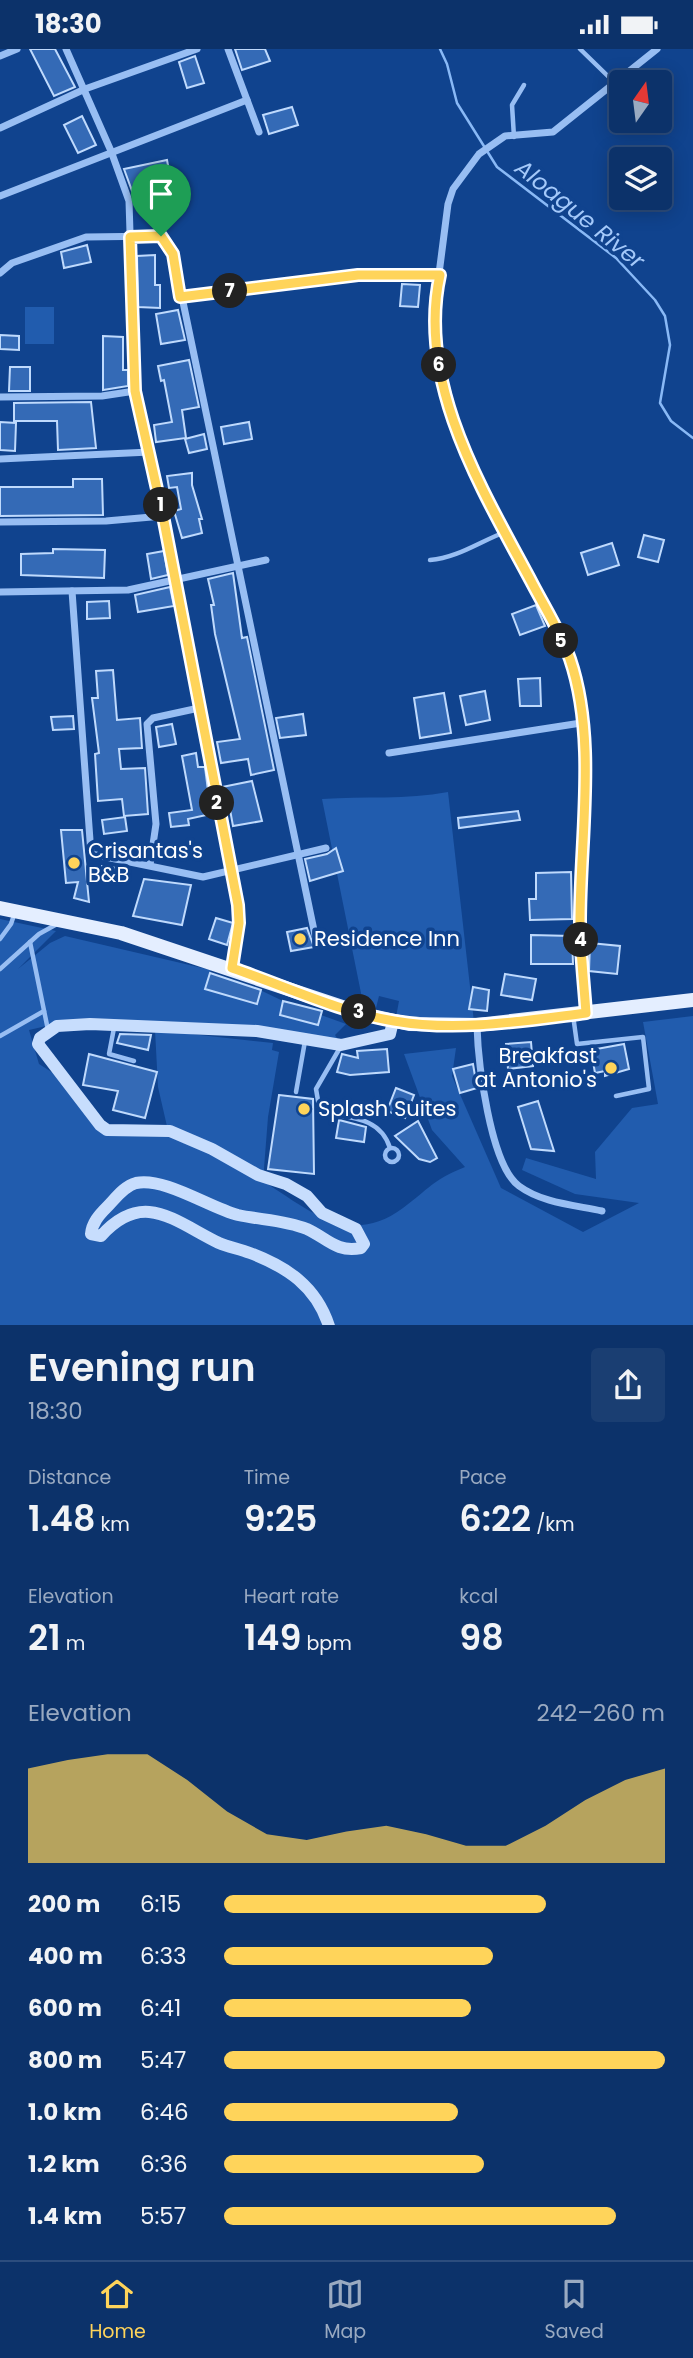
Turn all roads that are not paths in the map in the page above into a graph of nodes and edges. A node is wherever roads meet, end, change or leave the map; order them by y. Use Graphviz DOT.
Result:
graph roads {
  1 [pos="17,49"];
  2 [pos="66,49"];
  3 [pos="197,49"];
  4 [pos="228,49"];
  5 [pos="580,49"];
  6 [pos="657,49"];
  7 [pos="0,57"];
  8 [pos="631,70"];
  9 [pos="609,77"];
  10 [pos="524,85"];
  11 [pos="609,88"];
  12 [pos="85,89"];
  13 [pos="247,100"];
  14 [pos="0,128"];
  15 [pos="259,132"];
  16 [pos="514,137"];
  17 [pos="111,152"];
  18 [pos="0,196"];
  19 [pos="130,237"];
  20 [pos="0,273"];
  21 [pos="440,275"];
  22 [pos="180,297"];
  23 [pos="135,391"];
  24 [pos="0,397"];
  25 [pos="150,452"];
  26 [pos="0,459"];
  27 [pos="163,516"];
  28 [pos="0,522"];
  29 [pos="505,532"];
  30 [pos="266,560"];
  31 [pos="430,560"];
  32 [pos="238,565"];
  33 [pos="175,580"];
  34 [pos="72,591"];
  35 [pos="0,592"];
  36 [pos="200,708"];
  37 [pos="581,723"];
  38 [pos="389,753"];
  39 [pos="326,848"];
  40 [pos="296,856"];
  41 [pos="150,865"];
  42 [pos="230,870"];
  43 [pos="0,908"];
  44 [pos="15,910"];
  45 [pos="65,920"];
  46 [pos="0,939"];
  47 [pos="316,940"];
  48 [pos="30,942"];
  49 [pos="232,968"];
  50 [pos="0,969"];
  51 [pos="693,1000"];
  52 [pos="44,1011"];
  53 [pos="579,1014"];
  54 [pos="393,1021"];
  55 [pos="115,1024"];
  56 [pos="477,1025"];
  57 [pos="48,1032"];
  58 [pos="0,1036"];
  59 [pos="305,1040"];
  60 [pos="341,1045"];
  61 [pos="134,1061"];
  62 [pos="296,1092"];
  63 [pos="616,1096"];
  64 [pos="390,1148"];
  65 [pos="602,1211"];
  66 [pos="329,1325"];
  1 -- 7 [label="street"];
  2 -- 12 [label="street"];
  3 -- 12 [label="street"];
  4 -- 13 [label="street"];
  5 -- 9 [label="lane"];
  6 -- 8 [label="street"];
  10 -- 16 [label="lane"];
  11 -- 16 [label="street"];
  12 -- 14 [label="street"];
  12 -- 17 [label="street"];
  13 -- 15 [label="street"];
  13 -- 17 [label="street"];
  16 -- 21 [label="street"];
  17 -- 18 [label="street"];
  17 -- 19 [label="street"];
  19 -- 20 [label="street"];
  19 -- 22 [label="street"];
  19 -- 23 [label="street"];
  21 -- 22 [label="street"];
  21 -- 29 [label="street"];
  22 -- 32 [label="street"];
  23 -- 24 [label="street"];
  23 -- 25 [label="street"];
  25 -- 26 [label="street"];
  25 -- 27 [label="street"];
  27 -- 28 [label="street"];
  27 -- 33 [label="street"];
  29 -- 31 [label="lane"];
  29 -- 37 [label="street"];
  30 -- 32 [label="street"];
  32 -- 33 [label="street"];
  32 -- 40 [label="street"];
  33 -- 34 [label="street"];
  33 -- 36 [label="street"];
  34 -- 35 [label="street"];
  34 -- 41 [label="street"];
  36 -- 41 [label="street"];
  36 -- 42 [label="street"];
  37 -- 38 [label="street"];
  37 -- 53 [label="street"];
  39 -- 40 [label="street"];
  40 -- 42 [label="street"];
  40 -- 47 [label="street"];
  41 -- 42 [label="street"];
  42 -- 49 [label="street"];
  43 -- 44 [label="main road"];
  44 -- 45 [label="main road"];
  44 -- 46 [label="lane"];
  45 -- 48 [label="lane"];
  45 -- 49 [label="main road"];
  48 -- 50 [label="lane"];
  48 -- 52 [label="lane"];
  49 -- 54 [label="main road"];
  51 -- 53 [label="main road"];
  52 -- 57 [label="lane"];
  52 -- 58 [label="lane"];
  53 -- 56 [label="main road"];
  53 -- 63 [label="lane"];
  54 -- 56 [label="main road"];
  54 -- 60 [label="street"];
  55 -- 57 [label="street"];
  55 -- 59 [label="street"];
  55 -- 61 [label="lane"];
  56 -- 65 [label="street"];
  57 -- 66 [label="street"];
  59 -- 60 [label="street"];
  59 -- 62 [label="lane"];
  60 -- 64 [label="lane"];
}
